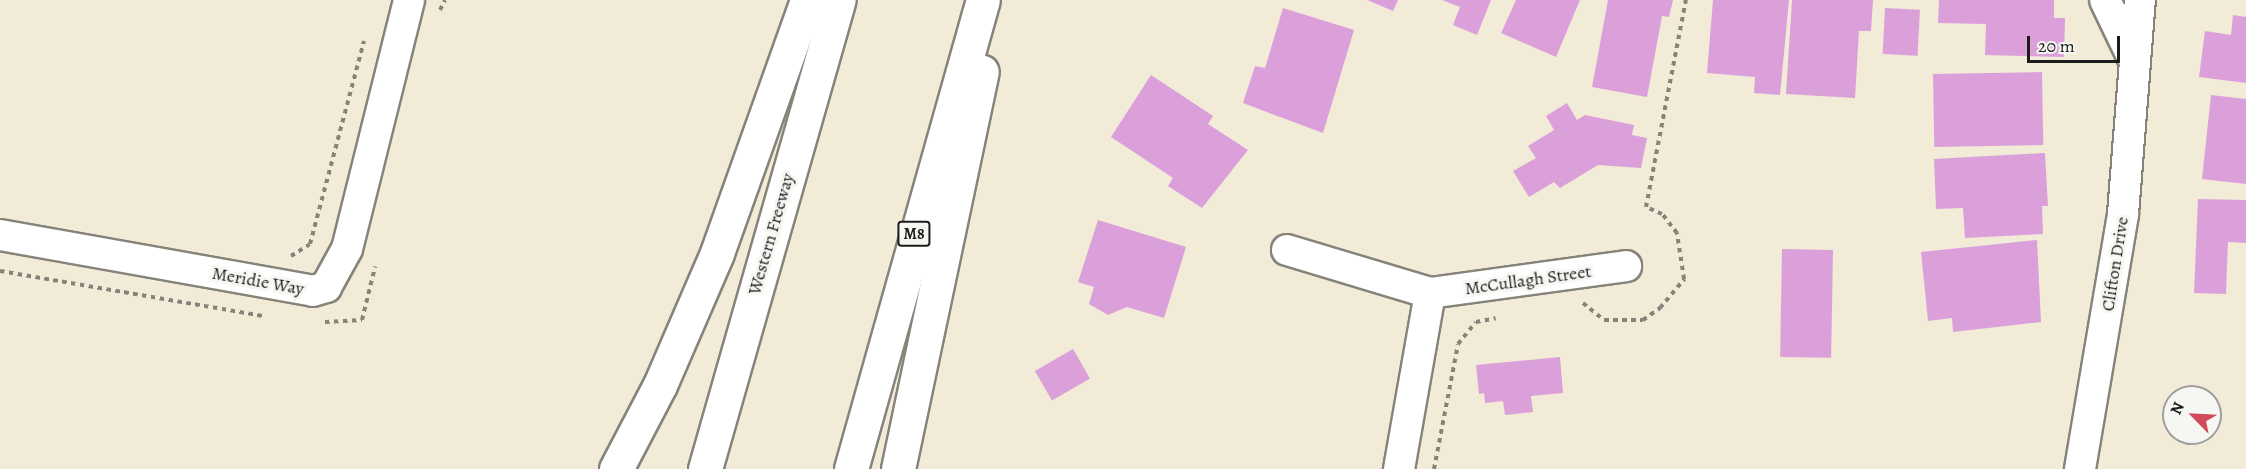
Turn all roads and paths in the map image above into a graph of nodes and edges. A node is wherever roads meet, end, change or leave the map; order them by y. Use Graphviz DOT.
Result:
graph roads {
  1 [pos="409,0"];
  2 [pos="445,0"];
  3 [pos="807,0"];
  4 [pos="839,0"];
  5 [pos="983,0"];
  6 [pos="998,0"];
  7 [pos="2105,0"];
  8 [pos="2140,0"];
  9 [pos="436,19"];
  10 [pos="366,33"];
  11 [pos="2132,56"];
  12 [pos="0,235"];
  13 [pos="1287,250"];
  14 [pos="376,263"];
  15 [pos="1626,266"];
  16 [pos="0,271"];
  17 [pos="261,282"];
  18 [pos="1430,293"];
  19 [pos="254,315"];
  20 [pos="275,318"];
  21 [pos="316,322"];
  22 [pos="616,469"];
  23 [pos="705,469"];
  24 [pos="851,469"];
  25 [pos="898,469"];
  26 [pos="1399,469"];
  27 [pos="2080,469"];
  1 -- 17 [label="street, Meridie Way"];
  2 -- 9 [label="path"];
  3 -- 22 [label="highway"];
  4 -- 23 [label="highway, Western Freeway"];
  5 -- 24 [label="highway, M8"];
  6 -- 25 [label="highway"];
  7 -- 11 [label="street, Clifton Drive"];
  8 -- 11 [label="street, Clifton Drive"];
  10 -- 17 [label="path"];
  11 -- 27 [label="street, Clifton Drive"];
  12 -- 17 [label="street, Meridie Way"];
  13 -- 18 [label="street, McCullagh Street"];
  14 -- 21 [label="path"];
  15 -- 18 [label="street, McCullagh Street"];
  16 -- 19 [label="path"];
  17 -- 19 [label="path"];
  18 -- 26 [label="street"];
  19 -- 20 [label="path"];
}
